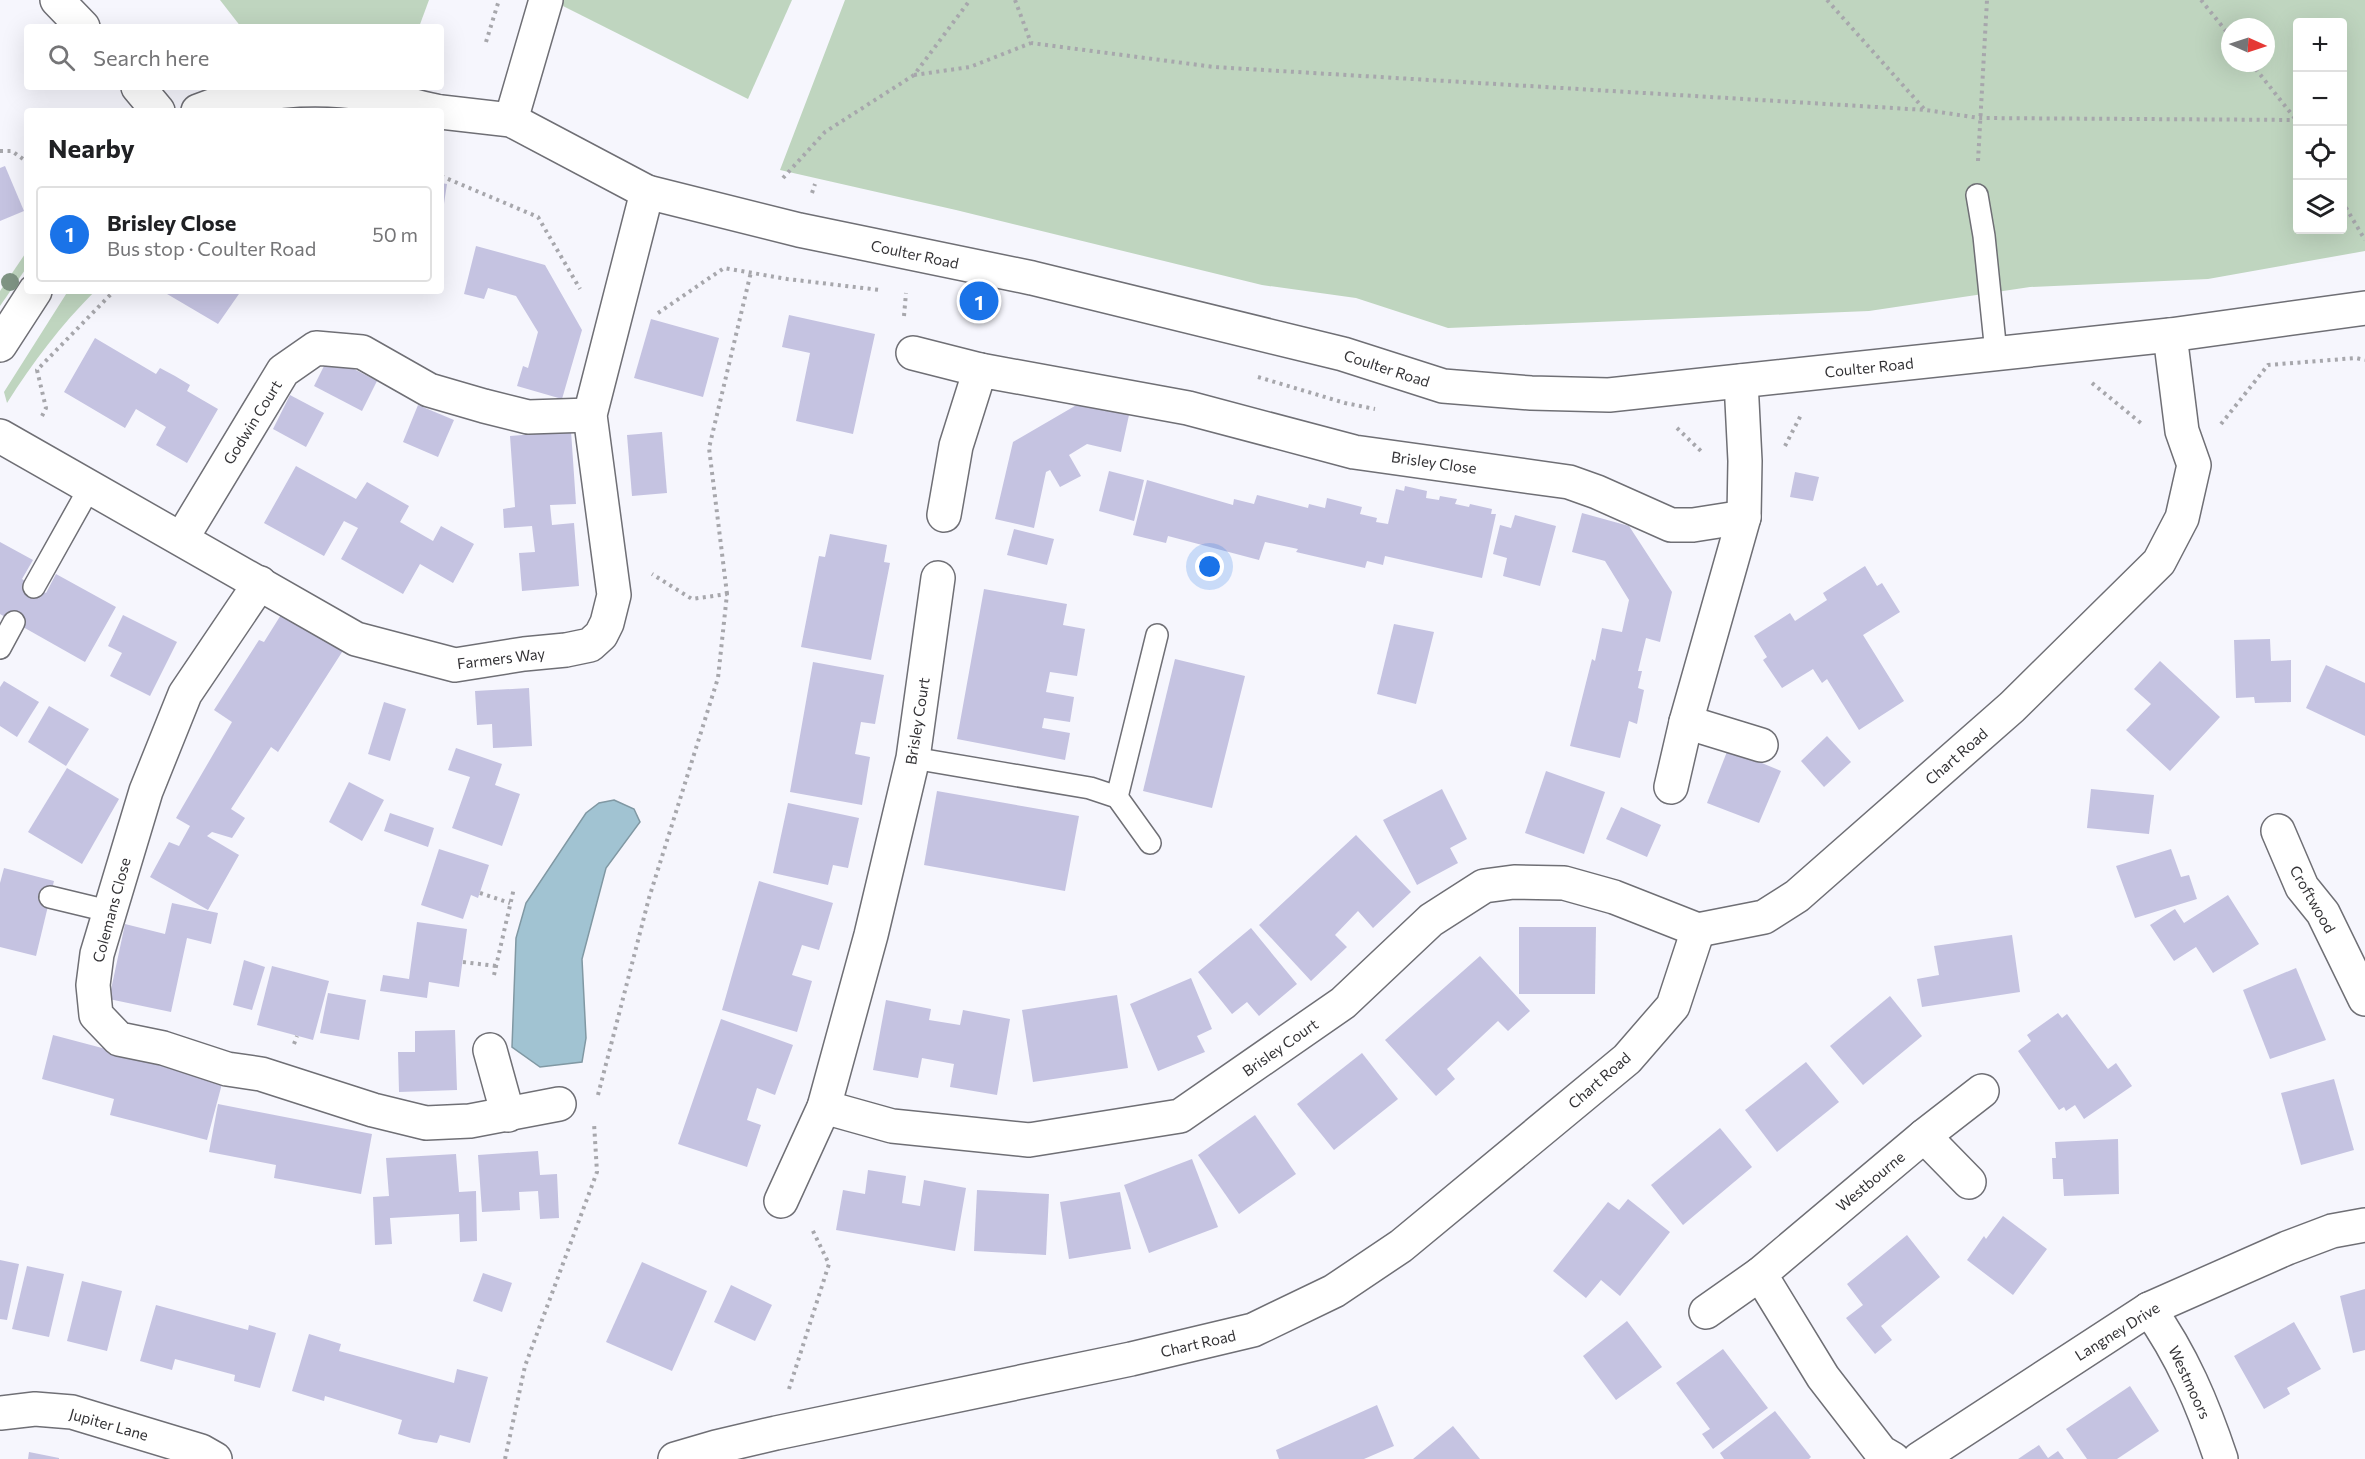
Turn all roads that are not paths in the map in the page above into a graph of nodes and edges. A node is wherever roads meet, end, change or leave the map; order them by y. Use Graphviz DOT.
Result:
graph roads {
  1 [pos="57,0"];
  2 [pos="546,0"];
  3 [pos="80,24"];
  4 [pos="140,90"];
  5 [pos="304,90"];
  6 [pos="324,90"];
  7 [pos="156,108"];
  8 [pos="205,108"];
  9 [pos="424,108"];
  10 [pos="444,112"];
  11 [pos="511,120"];
  12 [pos="647,192"];
  13 [pos="1977,195"];
  14 [pos="33,294"];
  15 [pos="2365,308"];
  16 [pos="2170,335"];
  17 [pos="0,345"];
  18 [pos="913,353"];
  19 [pos="1996,353"];
  20 [pos="980,370"];
  21 [pos="1741,381"];
  22 [pos="590,415"];
  23 [pos="0,436"];
  24 [pos="90,487"];
  25 [pos="944,514"];
  26 [pos="1744,517"];
  27 [pos="182,538"];
  28 [pos="938,578"];
  29 [pos="260,583"];
  30 [pos="34,586"];
  31 [pos="14,622"];
  32 [pos="1157,635"];
  33 [pos="0,648"];
  34 [pos="1686,722"];
  35 [pos="1761,745"];
  36 [pos="913,758"];
  37 [pos="1671,787"];
  38 [pos="1118,797"];
  39 [pos="2278,831"];
  40 [pos="1150,843"];
  41 [pos="50,897"];
  42 [pos="108,911"];
  43 [pos="1698,930"];
  44 [pos="2365,999"];
  45 [pos="490,1050"];
  46 [pos="1982,1091"];
  47 [pos="560,1104"];
  48 [pos="824,1107"];
  49 [pos="508,1114"];
  50 [pos="1924,1136"];
  51 [pos="1969,1182"];
  52 [pos="781,1201"];
  53 [pos="2365,1225"];
  54 [pos="1760,1274"];
  55 [pos="2149,1309"];
  56 [pos="1707,1312"];
  57 [pos="0,1413"];
  58 [pos="215,1459"];
  59 [pos="675,1459"];
  60 [pos="1893,1459"];
  61 [pos="1919,1459"];
  62 [pos="2221,1459"];
  1 -- 3 [label="street"];
  2 -- 11 [label="street"];
  4 -- 7 [label="street"];
  5 -- 8 [label="street"];
  6 -- 9 [label="street"];
  10 -- 11 [label="street, Coulter Road"];
  11 -- 12 [label="street, Coulter Road"];
  12 -- 21 [label="street, Coulter Road"];
  12 -- 22 [label="street, Farmers Way"];
  13 -- 19 [label="lane"];
  14 -- 17 [label="street"];
  15 -- 16 [label="street, Coulter Road"];
  16 -- 19 [label="street, Coulter Road"];
  16 -- 43 [label="street, Chart Road"];
  18 -- 20 [label="street, Brisley Close"];
  19 -- 21 [label="street, Coulter Road"];
  20 -- 25 [label="street"];
  20 -- 26 [label="street, Brisley Close"];
  21 -- 26 [label="street"];
  22 -- 27 [label="street, Godwin Court"];
  22 -- 29 [label="street, Farmers Way"];
  23 -- 24 [label="street, Farmers Way"];
  24 -- 27 [label="street, Farmers Way"];
  24 -- 30 [label="lane"];
  26 -- 34 [label="street"];
  27 -- 29 [label="street, Farmers Way"];
  28 -- 36 [label="street, Brisley Court"];
  29 -- 42 [label="street, Colemans Close"];
  31 -- 33 [label="lane"];
  32 -- 38 [label="lane"];
  34 -- 35 [label="street"];
  34 -- 37 [label="street"];
  36 -- 38 [label="lane"];
  36 -- 48 [label="street, Brisley Court"];
  38 -- 40 [label="lane"];
  39 -- 44 [label="street, Croftwood"];
  41 -- 42 [label="lane"];
  42 -- 49 [label="street, Colemans Close"];
  43 -- 48 [label="street, Brisley Court"];
  43 -- 59 [label="street, Chart Road"];
  45 -- 49 [label="street"];
  46 -- 50 [label="street, Westbourne"];
  47 -- 49 [label="street, Colemans Close"];
  48 -- 52 [label="street, Brisley Court"];
  50 -- 51 [label="street"];
  50 -- 54 [label="street, Westbourne"];
  53 -- 55 [label="street, Langney Drive"];
  54 -- 56 [label="street, Westbourne"];
  54 -- 60 [label="street"];
  55 -- 61 [label="street, Langney Drive"];
  55 -- 62 [label="street, Westmoors"];
  57 -- 58 [label="street, Jupiter Lane"];
}
